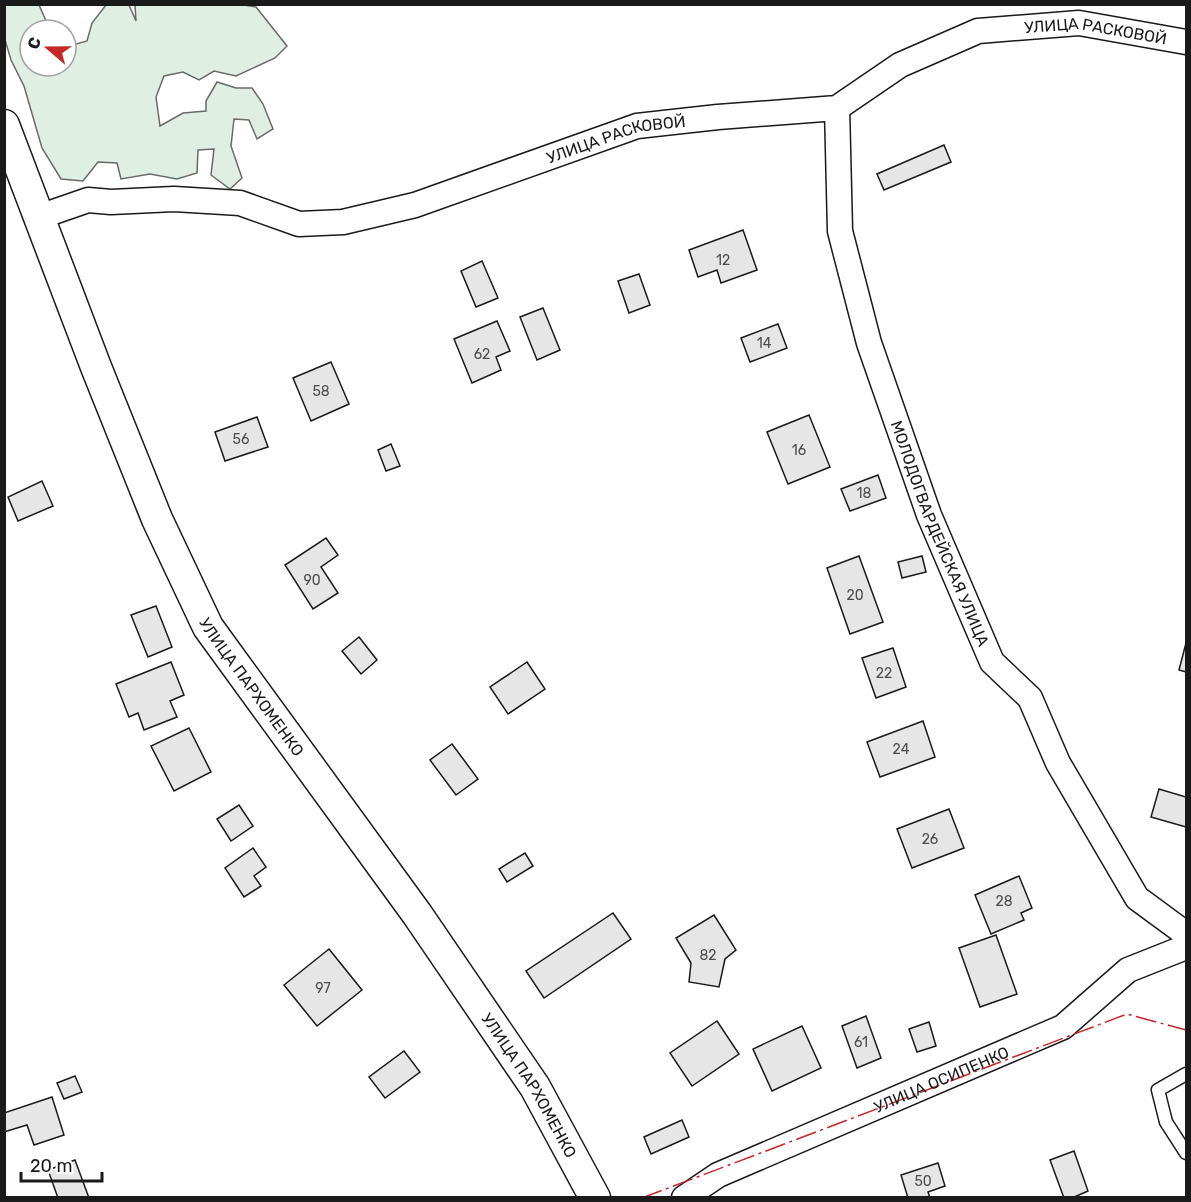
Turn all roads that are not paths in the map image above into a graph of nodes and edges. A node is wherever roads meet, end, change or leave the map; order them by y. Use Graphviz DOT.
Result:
graph roads {
  1 [pos="1186,42"];
  2 [pos="837,108"];
  3 [pos="4,125"];
  4 [pos="39,216"];
  5 [pos="1186,934"];
  6 [pos="1186,947"];
  7 [pos="1186,1074"];
  8 [pos="1186,1153"];
  9 [pos="595,1197"];
  10 [pos="684,1197"];
  1 -- 2 [label="street, УЛИЦА РАСКОВОЙ"];
  2 -- 4 [label="street, УЛИЦА РАСКОВОЙ"];
  2 -- 5 [label="street, МОЛОДОГВАРДЕЙСКАЯ УЛИЦА"];
  3 -- 4 [label="street, УЛИЦА ПАРХОМЕНКО"];
  4 -- 9 [label="street, УЛИЦА ПАРХОМЕНКО"];
  6 -- 10 [label="street, УЛИЦА ОСИПЕНКО"];
  7 -- 8 [label="lane"];
}
